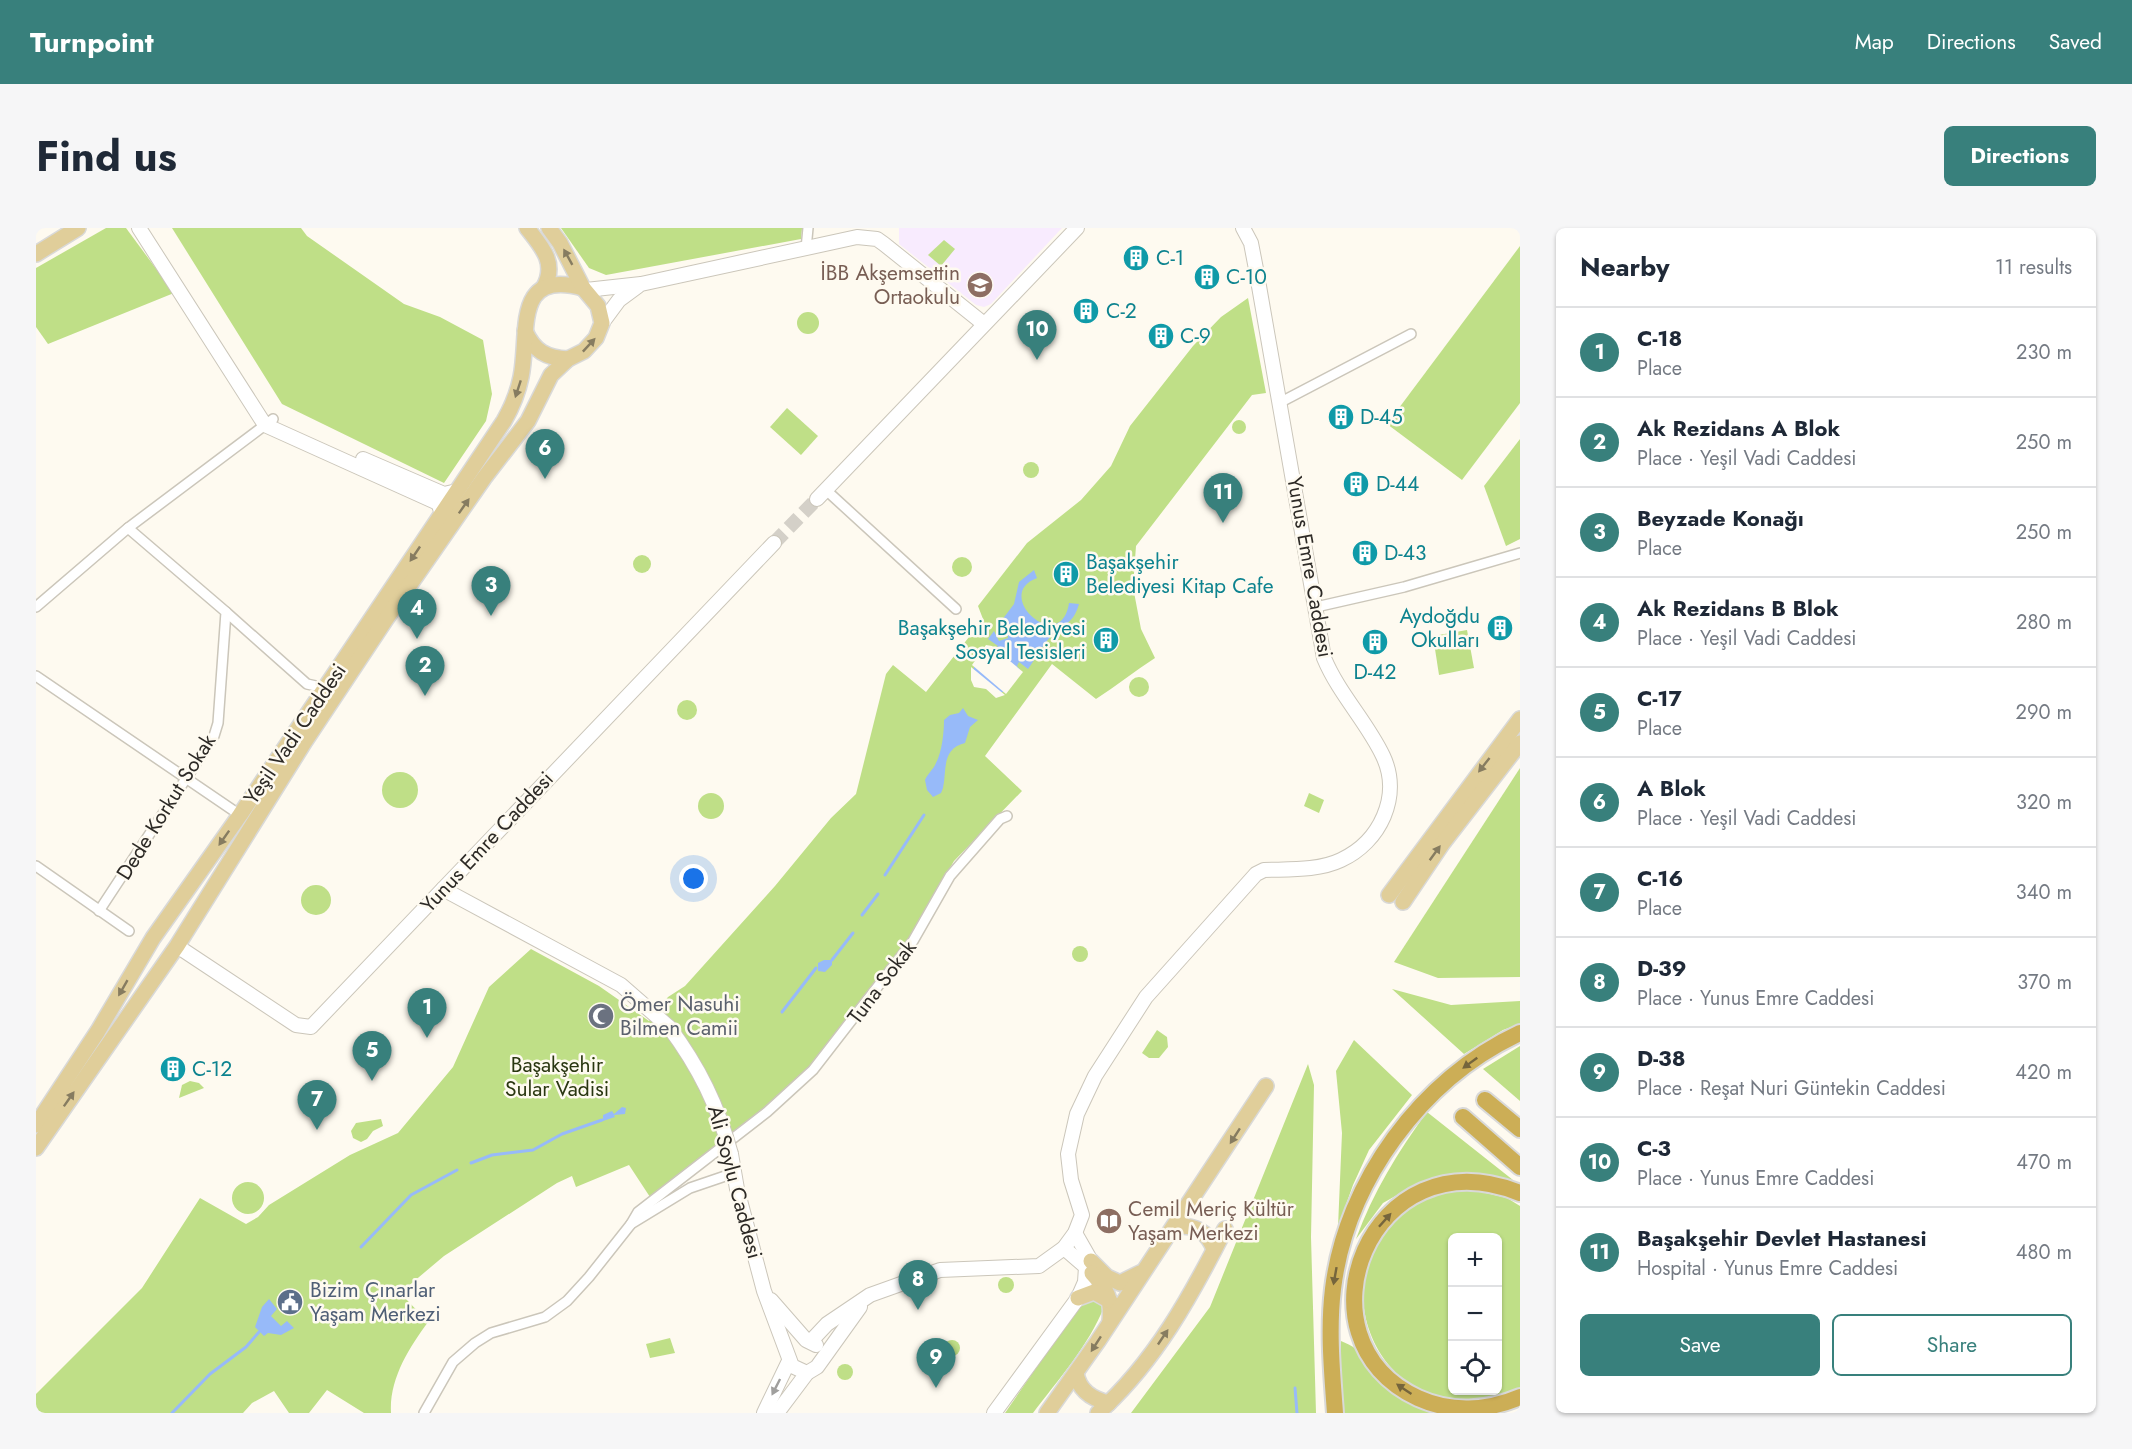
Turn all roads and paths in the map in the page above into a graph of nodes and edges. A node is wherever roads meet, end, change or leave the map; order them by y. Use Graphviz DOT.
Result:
graph roads {
  1 [pos="78,228"];
  2 [pos="139,228"];
  3 [pos="148,228"];
  4 [pos="527,228"];
  5 [pos="549,228"];
  6 [pos="808,228"];
  7 [pos="1077,228"];
  8 [pos="1243,228"];
  9 [pos="806,249"];
  10 [pos="36,254"];
  11 [pos="642,284"];
  12 [pos="544,287"];
  13 [pos="585,289"];
  14 [pos="602,323"];
  15 [pos="984,324"];
  16 [pos="525,331"];
  17 [pos="1411,334"];
  18 [pos="568,359"];
  19 [pos="1281,402"];
  20 [pos="269,422"];
  21 [pos="457,491"];
  22 [pos="821,494"];
  23 [pos="442,513"];
  24 [pos="128,528"];
  25 [pos="774,543"];
  26 [pos="1520,553"];
  27 [pos="36,607"];
  28 [pos="1316,607"];
  29 [pos="956,609"];
  30 [pos="226,612"];
  31 [pos="36,676"];
  32 [pos="308,684"];
  33 [pos="325,688"];
  34 [pos="312,707"];
  35 [pos="1520,719"];
  36 [pos="1520,743"];
  37 [pos="187,779"];
  38 [pos="240,815"];
  39 [pos="1008,816"];
  40 [pos="36,866"];
  41 [pos="443,889"];
  42 [pos="1389,895"];
  43 [pos="1403,902"];
  44 [pos="99,911"];
  45 [pos="129,932"];
  46 [pos="156,934"];
  47 [pos="177,946"];
  48 [pos="1520,1033"];
  49 [pos="1266,1086"];
  50 [pos="1485,1100"];
  51 [pos="1463,1117"];
  52 [pos="36,1125"];
  53 [pos="1520,1130"];
  54 [pos="36,1148"];
  55 [pos="1520,1167"];
  56 [pos="734,1173"];
  57 [pos="1520,1193"];
  58 [pos="631,1224"];
  59 [pos="1175,1226"];
  60 [pos="1225,1229"];
  61 [pos="1075,1233"];
  62 [pos="1064,1248"];
  63 [pos="1214,1250"];
  64 [pos="1088,1264"];
  65 [pos="1147,1268"];
  66 [pos="764,1291"];
  67 [pos="870,1295"];
  68 [pos="1078,1298"];
  69 [pos="1111,1304"];
  70 [pos="1110,1322"];
  71 [pos="808,1340"];
  72 [pos="821,1358"];
  73 [pos="789,1359"];
  74 [pos="807,1373"];
  75 [pos="1076,1373"];
  76 [pos="1520,1397"];
  77 [pos="1103,1408"];
  78 [pos="424,1413"];
  79 [pos="764,1413"];
  80 [pos="777,1413"];
  81 [pos="994,1413"];
  82 [pos="1047,1413"];
  83 [pos="1335,1413"];
  1 -- 10 [label="main road"];
  2 -- 20 [label="street"];
  3 -- 20 [label="street"];
  4 -- 12 [label="main road"];
  13 -- 5 [label="main road, one-way"];
  6 -- 9 [label="street"];
  7 -- 15 [label="street"];
  8 -- 19 [label="street, Yunus Emre Caddesi"];
  9 -- 11 [label="street"];
  9 -- 15 [label="street"];
  11 -- 13 [label="street"];
  11 -- 14 [label="street"];
  12 -- 13 [label="main road"];
  12 -- 16 [label="main road, Yeşil Vadi Caddesi"];
  13 -- 14 [label="main road"];
  18 -- 14 [label="main road, Yeşil Vadi Caddesi, one-way"];
  15 -- 22 [label="street"];
  16 -- 18 [label="main road"];
  16 -- 21 [label="main road, Yeşil Vadi Caddesi, one-way"];
  17 -- 19 [label="street"];
  47 -- 18 [label="main road, Yeşil Vadi Caddesi, one-way"];
  19 -- 28 [label="street, Yunus Emre Caddesi"];
  20 -- 21 [label="street"];
  20 -- 23 [label="street"];
  20 -- 24 [label="street"];
  21 -- 23 [label="main road, Yeşil Vadi Caddesi"];
  22 -- 29 [label="street"];
  23 -- 33 [label="main road, Yeşil Vadi Caddesi, one-way"];
  24 -- 27 [label="street"];
  24 -- 30 [label="street"];
  25 -- 41 [label="street, Yunus Emre Caddesi"];
  26 -- 28 [label="street"];
  28 -- 61 [label="street, Yunus Emre Caddesi"];
  30 -- 32 [label="street"];
  30 -- 37 [label="street, Dede Korkut Sokak"];
  31 -- 37 [label="street"];
  32 -- 33 [label="street"];
  32 -- 34 [label="street"];
  33 -- 34 [label="main road, Yeşil Vadi Caddesi"];
  34 -- 38 [label="main road, Yeşil Vadi Caddesi"];
  35 -- 42 [label="main road, one-way"];
  43 -- 36 [label="main road, one-way"];
  37 -- 38 [label="street"];
  37 -- 44 [label="street, Dede Korkut Sokak"];
  38 -- 46 [label="main road, Yeşil Vadi Caddesi, one-way"];
  39 -- 58 [label="street, Tuna Sokak"];
  40 -- 44 [label="street"];
  41 -- 47 [label="street, Yunus Emre Caddesi"];
  41 -- 56 [label="street, Ali Soylu Caddesi, bridge"];
  44 -- 45 [label="street"];
  46 -- 47 [label="main road"];
  46 -- 52 [label="main road, Yeşil Vadi Caddesi, one-way"];
  54 -- 47 [label="main road, Yeşil Vadi Caddesi, one-way"];
  48 -- 83 [label="highway, one-way"];
  49 -- 59 [label="main road, one-way"];
  50 -- 53 [label="highway"];
  51 -- 55 [label="highway"];
  56 -- 58 [label="street"];
  56 -- 66 [label="street, Ali Soylu Caddesi"];
  76 -- 57 [label="highway, one-way"];
  58 -- 78 [label="street, Tuna Sokak"];
  59 -- 63 [label="main road"];
  59 -- 65 [label="main road"];
  60 -- 63 [label="main road"];
  61 -- 62 [label="street, Yunus Emre Caddesi"];
  61 -- 64 [label="street"];
  62 -- 64 [label="street"];
  62 -- 67 [label="street, Yunus Emre Caddesi"];
  77 -- 63 [label="main road, one-way"];
  64 -- 65 [label="main road"];
  64 -- 68 [label="street"];
  64 -- 69 [label="main road"];
  65 -- 70 [label="main road"];
  66 -- 71 [label="street, Ali Soylu Caddesi"];
  66 -- 73 [label="street, Ali Soylu Caddesi"];
  67 -- 71 [label="street, Yunus Emre Caddesi"];
  67 -- 72 [label="street"];
  68 -- 69 [label="main road"];
  68 -- 81 [label="street"];
  69 -- 70 [label="main road"];
  70 -- 75 [label="main road, one-way"];
  71 -- 72 [label="street"];
  71 -- 73 [label="street, Yunus Emre Caddesi"];
  72 -- 74 [label="street"];
  73 -- 74 [label="street"];
  73 -- 79 [label="street, Yunus Emre Caddesi, one-way"];
  74 -- 80 [label="street"];
  75 -- 77 [label="main road"];
  75 -- 82 [label="main road"];
}
